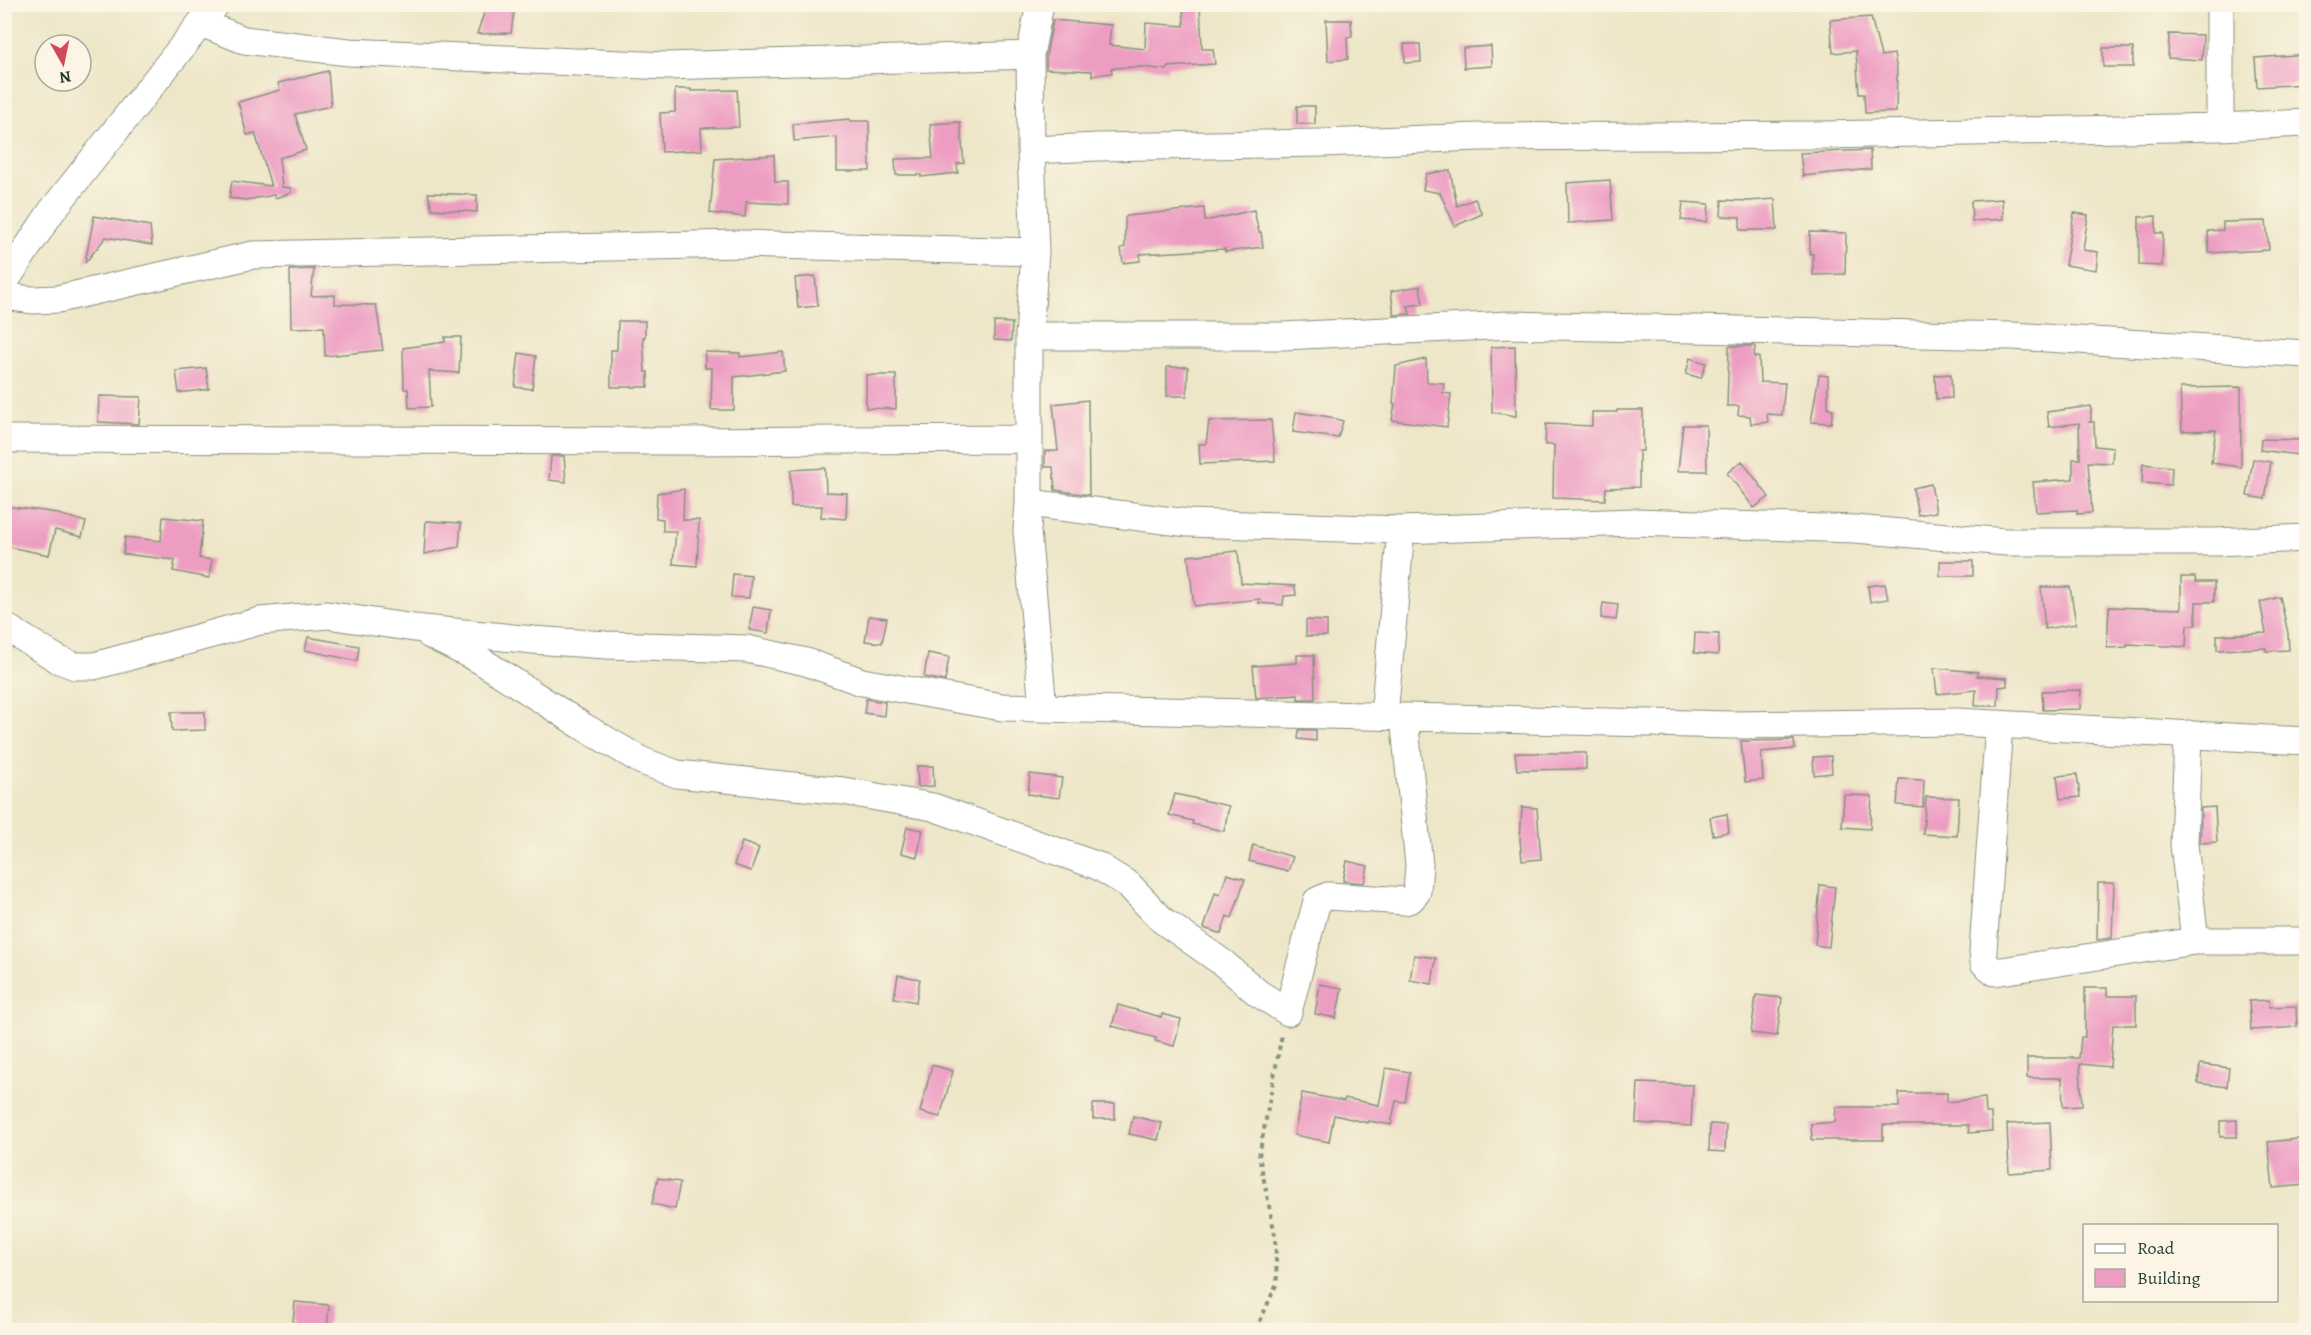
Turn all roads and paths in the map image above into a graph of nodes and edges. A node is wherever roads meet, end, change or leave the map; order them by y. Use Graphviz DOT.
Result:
graph roads {
  1 [pos="1040,4"];
  2 [pos="2220,4"];
  3 [pos="209,14"];
  4 [pos="1030,56"];
  5 [pos="2307,123"];
  6 [pos="2220,127"];
  7 [pos="1030,150"];
  8 [pos="1035,252"];
  9 [pos="4,283"];
  10 [pos="4,296"];
  11 [pos="1029,336"];
  12 [pos="2307,354"];
  13 [pos="4,439"];
  14 [pos="1028,439"];
  15 [pos="1029,503"];
  16 [pos="1401,530"];
  17 [pos="2307,538"];
  18 [pos="4,626"];
  19 [pos="414,628"];
  20 [pos="1043,708"];
  21 [pos="1394,716"];
  22 [pos="1999,724"];
  23 [pos="2188,734"];
  24 [pos="2307,741"];
  25 [pos="2195,941"];
  26 [pos="2307,941"];
  27 [pos="1288,1012"];
  28 [pos="1256,1330"];
  1 -- 4 [label="street"];
  2 -- 6 [label="street"];
  3 -- 4 [label="street"];
  3 -- 9 [label="street"];
  4 -- 7 [label="street"];
  5 -- 6 [label="street"];
  6 -- 7 [label="street"];
  7 -- 8 [label="street"];
  8 -- 10 [label="street"];
  8 -- 11 [label="street"];
  11 -- 12 [label="street"];
  11 -- 14 [label="street"];
  13 -- 14 [label="street"];
  14 -- 15 [label="street"];
  15 -- 16 [label="street"];
  15 -- 20 [label="street"];
  16 -- 17 [label="street"];
  16 -- 21 [label="street"];
  18 -- 19 [label="street"];
  19 -- 20 [label="street"];
  19 -- 27 [label="street"];
  20 -- 21 [label="street"];
  21 -- 22 [label="street"];
  21 -- 27 [label="street"];
  22 -- 23 [label="street"];
  22 -- 25 [label="street"];
  23 -- 24 [label="street"];
  23 -- 25 [label="street"];
  25 -- 26 [label="street"];
  27 -- 28 [label="path"];
}
